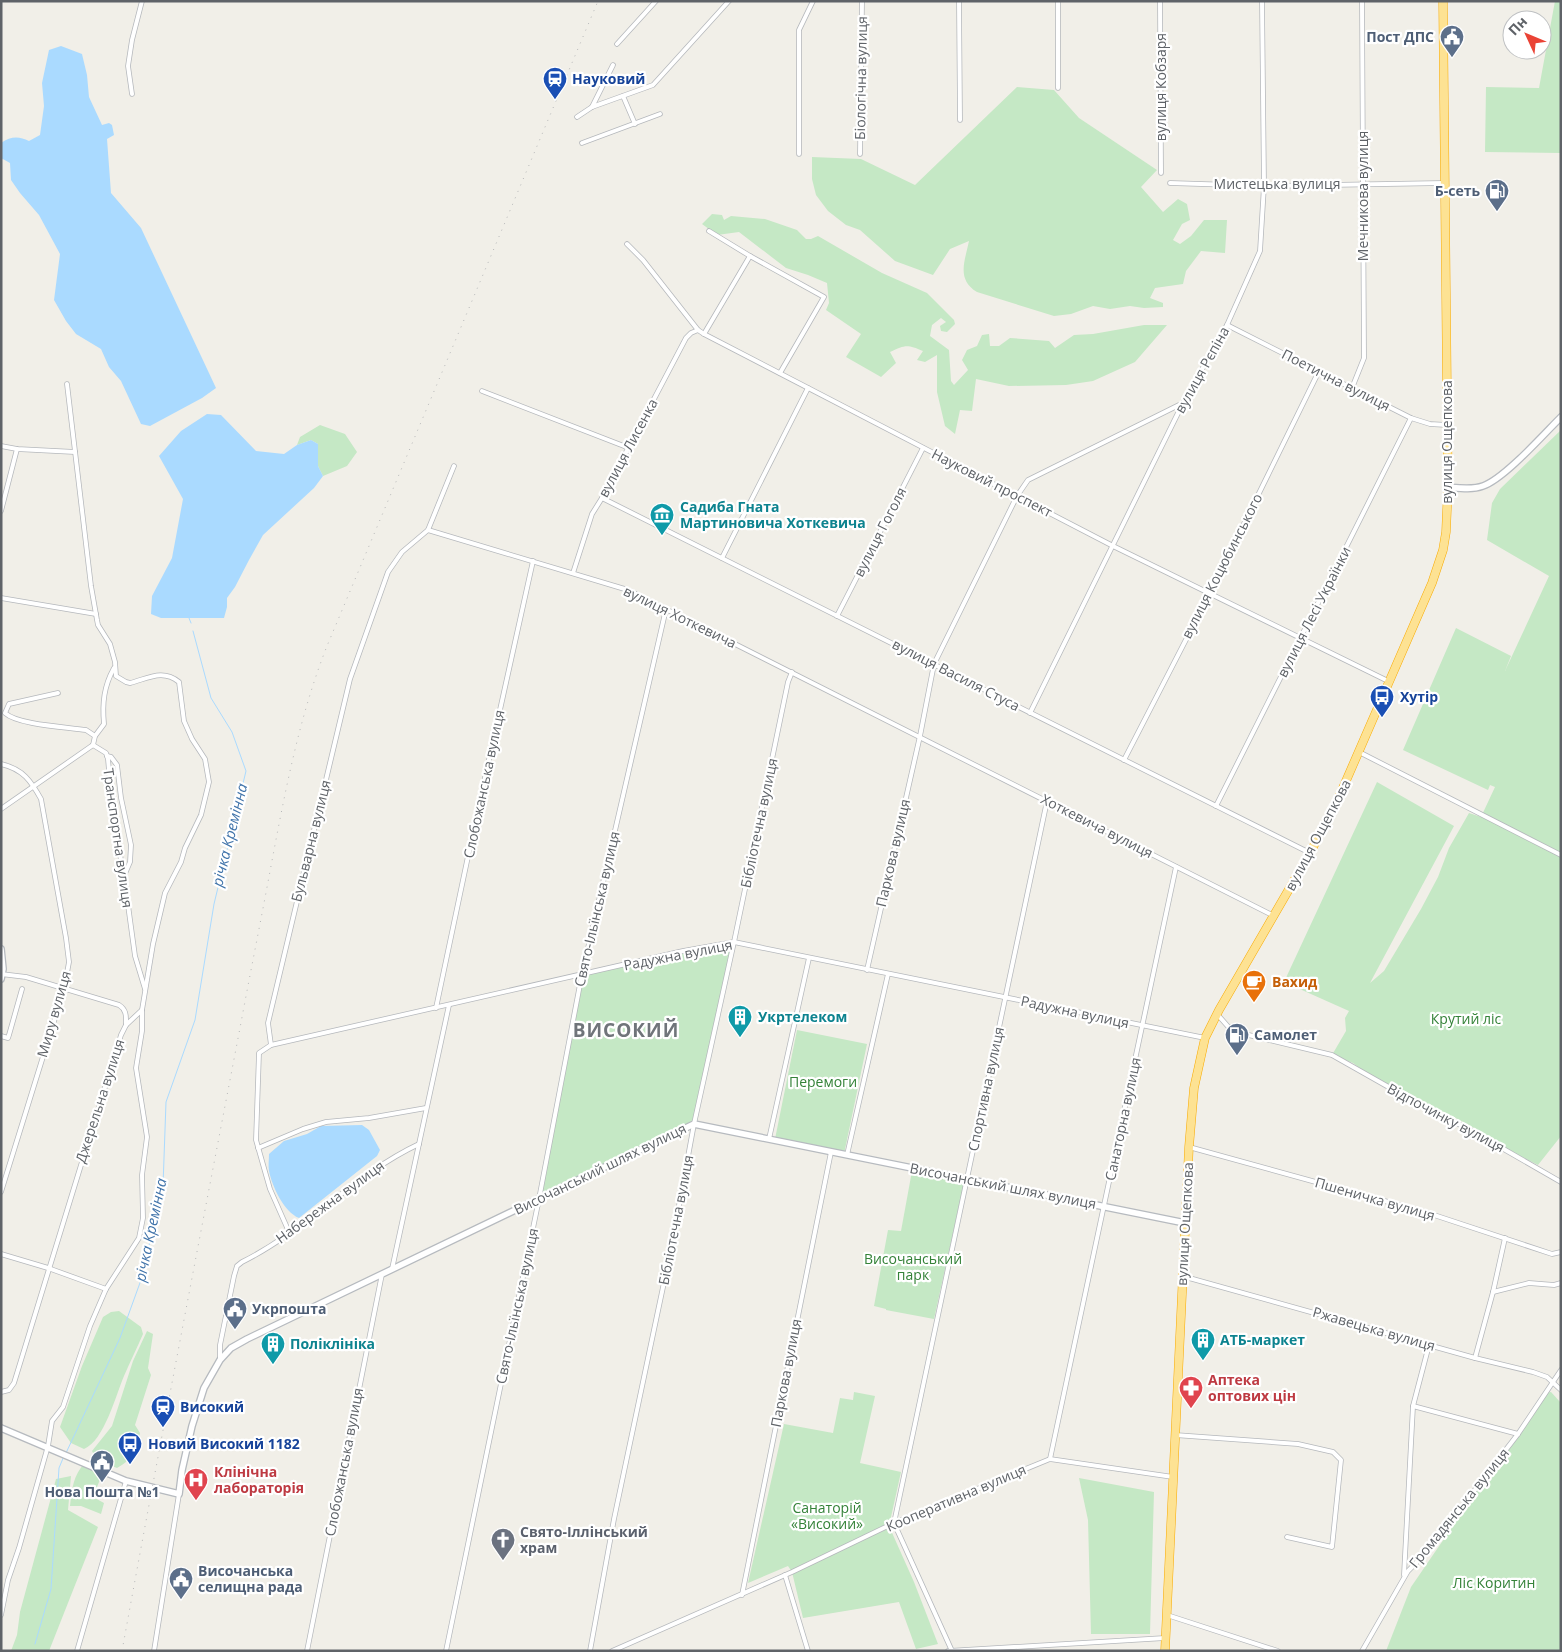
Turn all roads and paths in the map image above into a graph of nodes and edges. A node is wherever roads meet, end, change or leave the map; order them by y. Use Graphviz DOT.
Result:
graph roads {
  1 [pos="142,1"];
  2 [pos="656,1"];
  3 [pos="729,1"];
  4 [pos="813,1"];
  5 [pos="862,1"];
  6 [pos="959,1"];
  7 [pos="1058,1"];
  8 [pos="1160,1"];
  9 [pos="1262,1"];
  10 [pos="1362,1"];
  11 [pos="1437,1"];
  12 [pos="1443,1"];
  13 [pos="1443,15"];
  14 [pos="617,44"];
  15 [pos="613,65"];
  16 [pos="1058,88"];
  17 [pos="132,94"];
  18 [pos="623,96"];
  19 [pos="592,107"];
  20 [pos="660,114"];
  21 [pos="577,117"];
  22 [pos="960,120"];
  23 [pos="635,124"];
  24 [pos="582,143"];
  25 [pos="799,154"];
  26 [pos="860,154"];
  27 [pos="1161,173"];
  28 [pos="1170,183"];
  29 [pos="1444,183"];
  30 [pos="1362,184"];
  31 [pos="1264,186"];
  32 [pos="709,231"];
  33 [pos="627,244"];
  34 [pos="750,256"];
  35 [pos="1227,325"];
  36 [pos="698,330"];
  37 [pos="704,334"];
  38 [pos="1319,371"];
  39 [pos="780,373"];
  40 [pos="68,384"];
  41 [pos="808,388"];
  42 [pos="1352,388"];
  43 [pos="482,391"];
  44 [pos="1183,403"];
  45 [pos="1561,417"];
  46 [pos="1412,418"];
  47 [pos="1448,425"];
  48 [pos="1,446"];
  49 [pos="629,448"];
  50 [pos="923,448"];
  51 [pos="17,449"];
  52 [pos="75,452"];
  53 [pos="454,466"];
  54 [pos="1448,487"];
  55 [pos="1017,496"];
  56 [pos="602,498"];
  57 [pos="1,511"];
  58 [pos="428,530"];
  59 [pos="1113,546"];
  60 [pos="722,558"];
  61 [pos="533,561"];
  62 [pos="573,573"];
  63 [pos="1210,593"];
  64 [pos="1,598"];
  65 [pos="666,609"];
  66 [pos="96,614"];
  67 [pos="837,616"];
  68 [pos="1302,638"];
  69 [pos="934,664"];
  70 [pos="115,667"];
  71 [pos="792,672"];
  72 [pos="1390,682"];
  73 [pos="58,694"];
  74 [pos="1030,713"];
  75 [pos="95,736"];
  76 [pos="920,736"];
  77 [pos="93,745"];
  78 [pos="1359,752"];
  79 [pos="107,756"];
  80 [pos="1124,760"];
  81 [pos="1,764"];
  82 [pos="34,786"];
  83 [pos="1047,801"];
  84 [pos="1216,806"];
  85 [pos="1,809"];
  86 [pos="1310,853"];
  87 [pos="1561,854"];
  88 [pos="1176,867"];
  89 [pos="124,876"];
  90 [pos="1274,916"];
  91 [pos="734,942"];
  92 [pos="1,949"];
  93 [pos="809,958"];
  94 [pos="867,970"];
  95 [pos="582,974"];
  96 [pos="888,974"];
  97 [pos="2,975"];
  98 [pos="22,989"];
  99 [pos="64,989"];
  100 [pos="146,991"];
  101 [pos="1006,998"];
  102 [pos="449,1005"];
  103 [pos="436,1008"];
  104 [pos="142,1010"];
  105 [pos="1217,1014"];
  106 [pos="126,1025"];
  107 [pos="1142,1026"];
  108 [pos="1,1036"];
  109 [pos="1205,1038"];
  110 [pos="271,1045"];
  111 [pos="426,1108"];
  112 [pos="694,1124"];
  113 [pos="769,1139"];
  114 [pos="419,1144"];
  115 [pos="1189,1147"];
  116 [pos="258,1148"];
  117 [pos="831,1152"];
  118 [pos="847,1155"];
  119 [pos="967,1179"];
  120 [pos="1561,1182"];
  121 [pos="1,1192"];
  122 [pos="539,1199"];
  123 [pos="1104,1207"];
  124 [pos="1185,1223"];
  125 [pos="289,1232"];
  126 [pos="1505,1238"];
  127 [pos="1561,1252"];
  128 [pos="1,1254"];
  129 [pos="48,1268"];
  130 [pos="392,1269"];
  131 [pos="382,1274"];
  132 [pos="1182,1276"];
  133 [pos="1561,1283"];
  134 [pos="106,1288"];
  135 [pos="1493,1292"];
  136 [pos="1429,1345"];
  137 [pos="1475,1358"];
  138 [pos="220,1360"];
  139 [pos="1561,1370"];
  140 [pos="1551,1382"];
  141 [pos="1561,1390"];
  142 [pos="1,1392"];
  143 [pos="1413,1406"];
  144 [pos="1,1428"];
  145 [pos="1518,1434"];
  146 [pos="1175,1435"];
  147 [pos="48,1446"];
  148 [pos="1050,1459"];
  149 [pos="1173,1478"];
  150 [pos="126,1481"];
  151 [pos="179,1494"];
  152 [pos="894,1523"];
  153 [pos="1288,1537"];
  154 [pos="785,1576"];
  155 [pos="1404,1578"];
  156 [pos="742,1594"];
  157 [pos="1,1615"];
  158 [pos="1166,1615"];
  159 [pos="1165,1638"];
  160 [pos="630,1644"];
  161 [pos="951,1650"];
  162 [pos="77,1651"];
  163 [pos="154,1651"];
  164 [pos="308,1651"];
  165 [pos="446,1651"];
  166 [pos="590,1651"];
  167 [pos="612,1651"];
  168 [pos="633,1651"];
  169 [pos="808,1651"];
  170 [pos="1165,1651"];
  171 [pos="1278,1651"];
  172 [pos="1362,1651"];
  1 -- 17 [label="street"];
  2 -- 14 [label="street"];
  3 -- 18 [label="street"];
  4 -- 25 [label="street"];
  5 -- 26 [label="street, Біологічна вулиця"];
  6 -- 22 [label="street"];
  7 -- 16 [label="street"];
  8 -- 27 [label="street, вулиця Кобзаря"];
  9 -- 31 [label="street, вулиця Рєпіна"];
  10 -- 30 [label="street, Мечникова вулиця"];
  11 -- 13 [label="highway"];
  12 -- 13 [label="highway, вулиця Ощепкова"];
  13 -- 29 [label="highway, вулиця Ощепкова"];
  15 -- 19 [label="street"];
  18 -- 19 [label="street"];
  18 -- 23 [label="street"];
  19 -- 21 [label="street"];
  20 -- 23 [label="street"];
  23 -- 24 [label="street"];
  28 -- 31 [label="street, Мистецька вулиця"];
  29 -- 30 [label="street, Мистецька вулиця"];
  29 -- 47 [label="highway, вулиця Ощепкова"];
  30 -- 31 [label="street, Мистецька вулиця"];
  30 -- 42 [label="street, Мечникова вулиця"];
  31 -- 35 [label="street, вулиця Рєпіна"];
  32 -- 34 [label="street"];
  33 -- 36 [label="street, Науковий проспект"];
  34 -- 37 [label="street"];
  34 -- 39 [label="street"];
  35 -- 38 [label="street, Поетична вулиця"];
  35 -- 44 [label="street, вулиця Рєпіна"];
  36 -- 37 [label="street, Науковий проспект"];
  36 -- 49 [label="street, вулиця Лисенка"];
  37 -- 39 [label="street, Науковий проспект"];
  38 -- 42 [label="street, Поетична вулиця"];
  38 -- 63 [label="street, вулиця Коцюбинського"];
  39 -- 41 [label="street, Науковий проспект"];
  40 -- 52 [label="street"];
  41 -- 50 [label="street, Науковий проспект"];
  41 -- 60 [label="street"];
  42 -- 46 [label="street, Поетична вулиця"];
  43 -- 49 [label="street"];
  44 -- 55 [label="street, Паркова вулиця"];
  44 -- 59 [label="street, вулиця Рєпіна"];
  45 -- 54 [label="street"];
  46 -- 47 [label="street, Поетична вулиця"];
  46 -- 68 [label="street, вулиця Лесі Українки"];
  47 -- 54 [label="highway, вулиця Ощепкова"];
  48 -- 51 [label="street"];
  49 -- 56 [label="street, вулиця Лисенка"];
  50 -- 55 [label="street, Науковий проспект"];
  50 -- 67 [label="street, вулиця Гоголя"];
  51 -- 52 [label="street"];
  51 -- 57 [label="street"];
  52 -- 66 [label="street"];
  53 -- 58 [label="street, Бульварна вулиця"];
  54 -- 72 [label="highway, вулиця Ощепкова"];
  55 -- 59 [label="street, Науковий проспект"];
  55 -- 69 [label="street, Паркова вулиця"];
  56 -- 60 [label="street, вулиця Василя Стуса"];
  56 -- 62 [label="street, вулиця Лисенка"];
  58 -- 61 [label="street, вулиця Хоткевича"];
  58 -- 110 [label="street, Бульварна вулиця"];
  59 -- 63 [label="street, Науковий проспект"];
  59 -- 74 [label="street, вулиця Рєпіна"];
  60 -- 67 [label="street, вулиця Василя Стуса"];
  61 -- 62 [label="street, вулиця Хоткевича"];
  61 -- 103 [label="street, Слобожанська вулиця"];
  62 -- 65 [label="street, вулиця Хоткевича"];
  63 -- 68 [label="street, Науковий проспект"];
  63 -- 80 [label="street, вулиця Коцюбинського"];
  64 -- 66 [label="street"];
  65 -- 71 [label="street, вулиця Хоткевича"];
  65 -- 95 [label="street, Свято-Ільїнська вулиця"];
  66 -- 70 [label="street"];
  67 -- 69 [label="street, вулиця Василя Стуса"];
  68 -- 72 [label="street, Науковий проспект"];
  68 -- 84 [label="street, вулиця Лесі Українки"];
  69 -- 74 [label="street, вулиця Василя Стуса"];
  69 -- 76 [label="street, Паркова вулиця"];
  70 -- 75 [label="street"];
  70 -- 100 [label="street"];
  71 -- 76 [label="street, вулиця Хоткевича"];
  71 -- 91 [label="street, Бібліотечна вулиця"];
  72 -- 78 [label="highway, вулиця Ощепкова"];
  73 -- 75 [label="street"];
  74 -- 80 [label="street, вулиця Василя Стуса"];
  75 -- 77 [label="street"];
  76 -- 83 [label="street, Хоткевича вулиця"];
  76 -- 94 [label="street, Паркова вулиця"];
  77 -- 79 [label="street, Транспортна вулиця"];
  77 -- 82 [label="street"];
  78 -- 86 [label="highway, вулиця Ощепкова"];
  78 -- 87 [label="street"];
  79 -- 89 [label="street, Транспортна вулиця"];
  79 -- 89 [label="street"];
  80 -- 84 [label="street, вулиця Василя Стуса"];
  81 -- 82 [label="street, Миру вулиця"];
  82 -- 85 [label="street"];
  82 -- 99 [label="street, Миру вулиця"];
  83 -- 88 [label="street, Хоткевича вулиця"];
  83 -- 101 [label="street, Спортивна вулиця"];
  84 -- 86 [label="street, вулиця Василя Стуса"];
  86 -- 90 [label="highway, вулиця Ощепкова"];
  88 -- 90 [label="street, Хоткевича вулиця"];
  88 -- 107 [label="street, Санаторна вулиця"];
  89 -- 100 [label="street, Транспортна вулиця"];
  90 -- 105 [label="highway, вулиця Ощепкова"];
  91 -- 93 [label="street, Радужна вулиця"];
  91 -- 95 [label="street, Радужна вулиця"];
  91 -- 112 [label="street, Бібліотечна вулиця"];
  92 -- 97 [label="street"];
  93 -- 94 [label="street, Радужна вулиця"];
  93 -- 113 [label="street"];
  94 -- 96 [label="street, Радужна вулиця"];
  95 -- 102 [label="street, Радужна вулиця"];
  95 -- 122 [label="street, Свято-Ільїнська вулиця"];
  96 -- 101 [label="street, Радужна вулиця"];
  96 -- 118 [label="street"];
  97 -- 99 [label="street"];
  98 -- 108 [label="street"];
  99 -- 106 [label="street"];
  99 -- 121 [label="street, Миру вулиця"];
  100 -- 104 [label="street"];
  101 -- 107 [label="street, Радужна вулиця"];
  101 -- 119 [label="street, Спортивна вулиця"];
  102 -- 103 [label="street, Радужна вулиця"];
  102 -- 111 [label="street"];
  103 -- 110 [label="street, Радужна вулиця"];
  104 -- 106 [label="street, Джерельна вулиця"];
  104 -- 134 [label="street"];
  105 -- 109 [label="highway, вулиця Ощепкова"];
  105 -- 120 [label="street, Відпочинку вулиця"];
  106 -- 129 [label="street, Джерельна вулиця"];
  107 -- 109 [label="street, Радужна вулиця"];
  107 -- 123 [label="street, Санаторна вулиця"];
  109 -- 115 [label="highway, вулиця Ощепкова"];
  110 -- 116 [label="street"];
  111 -- 114 [label="street"];
  111 -- 116 [label="street"];
  112 -- 113 [label="street, Височанський шлях вулиця"];
  112 -- 122 [label="street, Височанський шлях вулиця"];
  112 -- 166 [label="street, Бібліотечна вулиця"];
  113 -- 117 [label="street, Височанський шлях вулиця"];
  114 -- 125 [label="street, Набережна вулиця"];
  114 -- 130 [label="street"];
  115 -- 124 [label="highway, вулиця Ощепкова"];
  115 -- 126 [label="street, Пшеничка вулиця"];
  116 -- 125 [label="street"];
  117 -- 118 [label="street, Височанський шлях вулиця"];
  117 -- 156 [label="street, Паркова вулиця"];
  118 -- 119 [label="street, Височанський шлях вулиця"];
  119 -- 123 [label="street, Височанський шлях вулиця"];
  119 -- 152 [label="street, Спортивна вулиця"];
  122 -- 130 [label="street, Височанський шлях вулиця"];
  122 -- 165 [label="street, Свято-Ільїнська вулиця"];
  123 -- 124 [label="street, Височанський шлях вулиця"];
  123 -- 148 [label="street, Санаторна вулиця"];
  124 -- 132 [label="highway, вулиця Ощепкова"];
  125 -- 138 [label="street, Набережна вулиця"];
  126 -- 127 [label="street, Пшеничка вулиця"];
  126 -- 135 [label="street"];
  128 -- 129 [label="street"];
  129 -- 134 [label="street"];
  129 -- 142 [label="street, Джерельна вулиця"];
  130 -- 131 [label="street, Височанський шлях вулиця"];
  131 -- 138 [label="street, Височанський шлях вулиця"];
  131 -- 164 [label="street, Слобожанська вулиця"];
  132 -- 136 [label="street, Ржавецька вулиця"];
  132 -- 146 [label="highway, вулиця Ощепкова"];
  133 -- 135 [label="street"];
  134 -- 147 [label="street"];
  135 -- 137 [label="street"];
  136 -- 137 [label="street, Ржавецька вулиця"];
  136 -- 143 [label="street"];
  137 -- 140 [label="street, Ржавецька вулиця"];
  138 -- 151 [label="street"];
  139 -- 140 [label="street, Громадянська вулиця"];
  140 -- 141 [label="street, Ржавецька вулиця"];
  140 -- 145 [label="street, Громадянська вулиця"];
  143 -- 145 [label="street"];
  143 -- 155 [label="street"];
  144 -- 147 [label="street"];
  145 -- 155 [label="street, Громадянська вулиця"];
  146 -- 149 [label="highway, вулиця Ощепкова"];
  146 -- 153 [label="street"];
  147 -- 150 [label="street"];
  147 -- 157 [label="street"];
  148 -- 149 [label="street"];
  148 -- 152 [label="street, Кооперативна вулиця"];
  149 -- 158 [label="highway, вулиця Ощепкова"];
  150 -- 151 [label="street"];
  150 -- 162 [label="street"];
  151 -- 163 [label="street"];
  152 -- 154 [label="street, Кооперативна вулиця"];
  152 -- 161 [label="street"];
  154 -- 156 [label="street, Кооперативна вулиця"];
  154 -- 169 [label="street"];
  155 -- 172 [label="street, Громадянська вулиця"];
  156 -- 160 [label="street, Кооперативна вулиця"];
  158 -- 159 [label="highway, вулиця Ощепкова"];
  158 -- 171 [label="street"];
  159 -- 161 [label="street"];
  159 -- 170 [label="highway, вулиця Ощепкова"];
  160 -- 167 [label="street, Кооперативна вулиця"];
  160 -- 168 [label="street"];
}
